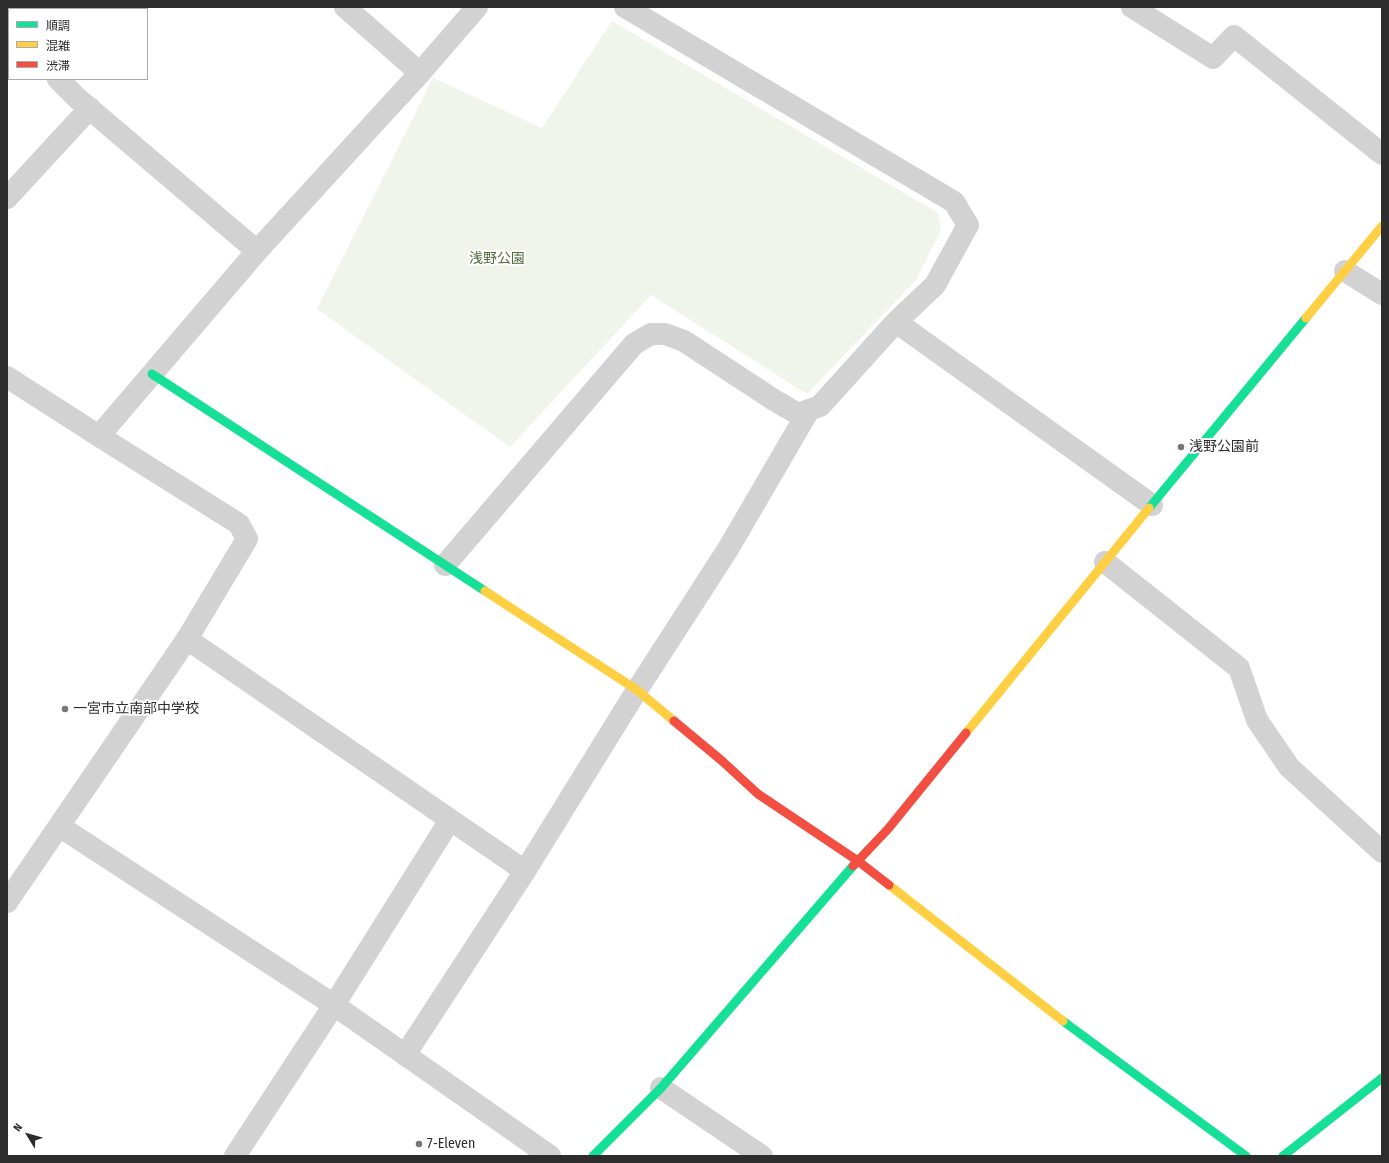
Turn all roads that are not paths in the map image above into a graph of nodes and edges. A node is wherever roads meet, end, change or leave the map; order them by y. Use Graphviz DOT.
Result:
graph roads {
  1 [pos="345,7"];
  2 [pos="477,7"];
  3 [pos="625,7"];
  4 [pos="1132,7"];
  5 [pos="420,73"];
  6 [pos="59,80"];
  7 [pos="90,108"];
  8 [pos="1382,154"];
  9 [pos="7,198"];
  10 [pos="1382,226"];
  11 [pos="257,251"];
  12 [pos="1345,271"];
  13 [pos="1382,294"];
  14 [pos="896,322"];
  15 [pos="152,374"];
  16 [pos="7,377"];
  17 [pos="809,410"];
  18 [pos="98,436"];
  19 [pos="1152,505"];
  20 [pos="1105,562"];
  21 [pos="444,565"];
  22 [pos="188,639"];
  23 [pos="637,690"];
  24 [pos="450,820"];
  25 [pos="59,826"];
  26 [pos="1382,852"];
  27 [pos="858,861"];
  28 [pos="525,872"];
  29 [pos="7,902"];
  30 [pos="334,1005"];
  31 [pos="405,1055"];
  32 [pos="1382,1078"];
  33 [pos="661,1088"];
  34 [pos="236,1156"];
  35 [pos="550,1156"];
  36 [pos="593,1156"];
  37 [pos="762,1156"];
  38 [pos="1246,1156"];
  39 [pos="1283,1156"];
  1 -- 5 [label="street"];
  2 -- 5 [label="street"];
  3 -- 14 [label="street"];
  4 -- 8 [label="street"];
  5 -- 11 [label="street"];
  6 -- 7 [label="street"];
  7 -- 9 [label="street"];
  7 -- 11 [label="street"];
  10 -- 12 [label="street"];
  11 -- 15 [label="street"];
  12 -- 13 [label="street"];
  12 -- 19 [label="street"];
  14 -- 17 [label="street"];
  14 -- 19 [label="street"];
  15 -- 18 [label="street"];
  15 -- 21 [label="street"];
  16 -- 18 [label="street"];
  17 -- 21 [label="street"];
  17 -- 23 [label="street"];
  18 -- 22 [label="street"];
  19 -- 20 [label="street"];
  20 -- 26 [label="street"];
  20 -- 27 [label="street"];
  21 -- 23 [label="street"];
  22 -- 24 [label="street"];
  22 -- 25 [label="street"];
  23 -- 27 [label="street"];
  23 -- 28 [label="street"];
  24 -- 28 [label="street"];
  24 -- 30 [label="street"];
  25 -- 29 [label="street"];
  25 -- 30 [label="street"];
  27 -- 33 [label="street"];
  27 -- 38 [label="street"];
  28 -- 31 [label="street"];
  30 -- 31 [label="street"];
  30 -- 34 [label="street"];
  31 -- 35 [label="street"];
  32 -- 39 [label="street"];
  33 -- 36 [label="street"];
  33 -- 37 [label="street"];
}
